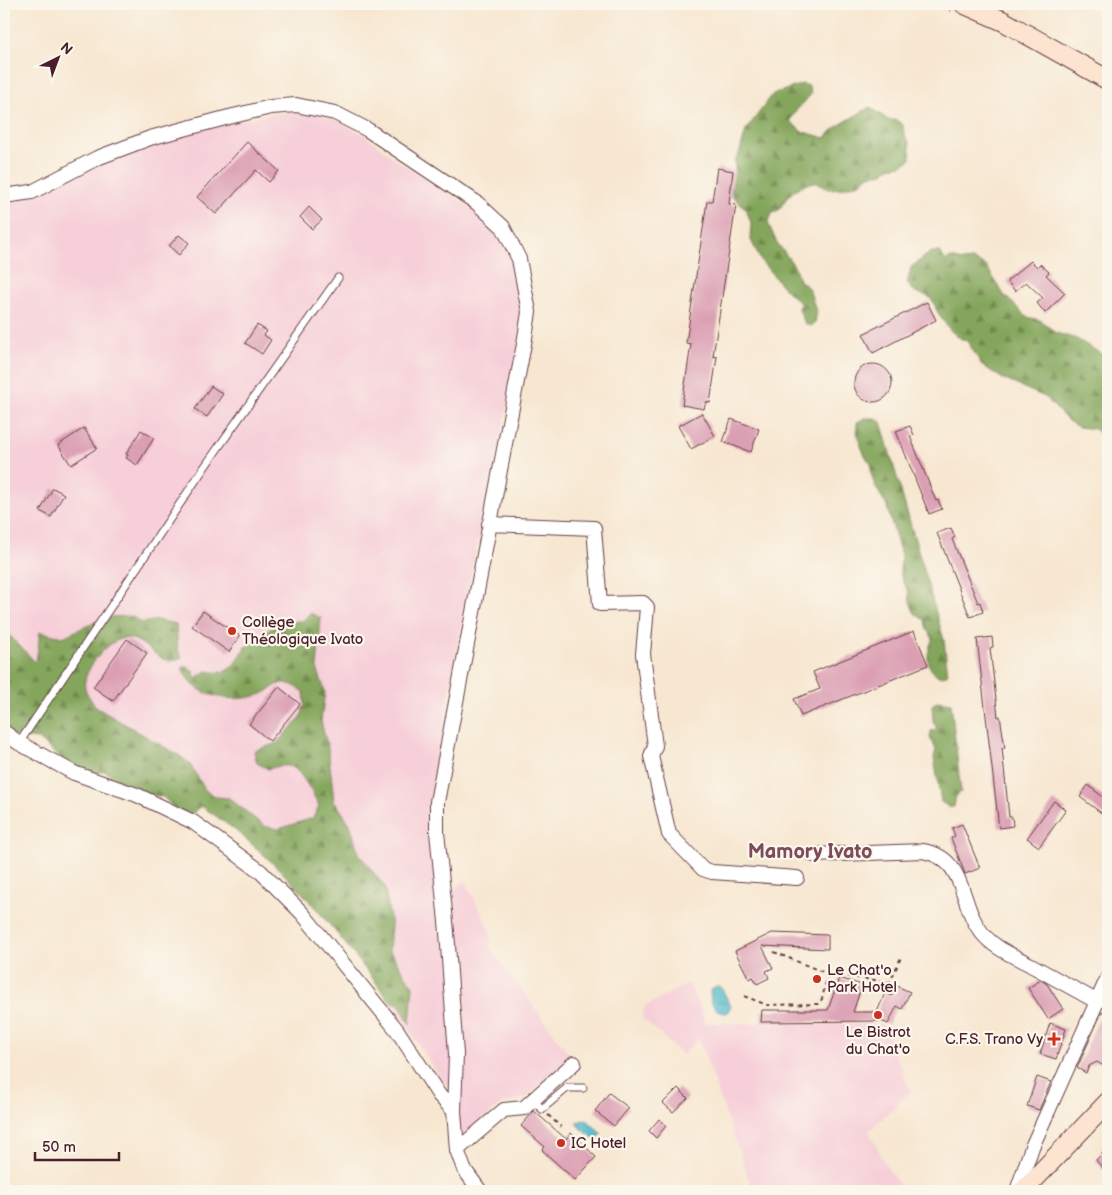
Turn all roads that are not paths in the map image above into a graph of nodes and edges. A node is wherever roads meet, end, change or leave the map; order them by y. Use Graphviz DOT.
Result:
graph roads {
  1 [pos="964,4"];
  2 [pos="1108,80"];
  3 [pos="4,196"];
  4 [pos="338,278"];
  5 [pos="489,524"];
  6 [pos="4,732"];
  7 [pos="19,743"];
  8 [pos="813,856"];
  9 [pos="797,878"];
  10 [pos="1108,977"];
  11 [pos="1095,995"];
  12 [pos="574,1063"];
  13 [pos="583,1088"];
  14 [pos="1108,1102"];
  15 [pos="537,1105"];
  16 [pos="454,1111"];
  17 [pos="457,1150"];
  18 [pos="480,1191"];
  19 [pos="1017,1191"];
  20 [pos="1023,1191"];
  1 -- 2 [label="main road"];
  3 -- 5 [label="street"];
  4 -- 7 [label="lane"];
  5 -- 9 [label="street"];
  5 -- 16 [label="street"];
  6 -- 7 [label="street"];
  7 -- 16 [label="street"];
  8 -- 11 [label="street"];
  10 -- 11 [label="street"];
  11 -- 19 [label="street"];
  12 -- 15 [label="street"];
  13 -- 15 [label="lane"];
  14 -- 20 [label="main road"];
  15 -- 17 [label="street"];
  16 -- 17 [label="street"];
  17 -- 18 [label="street"];
}
